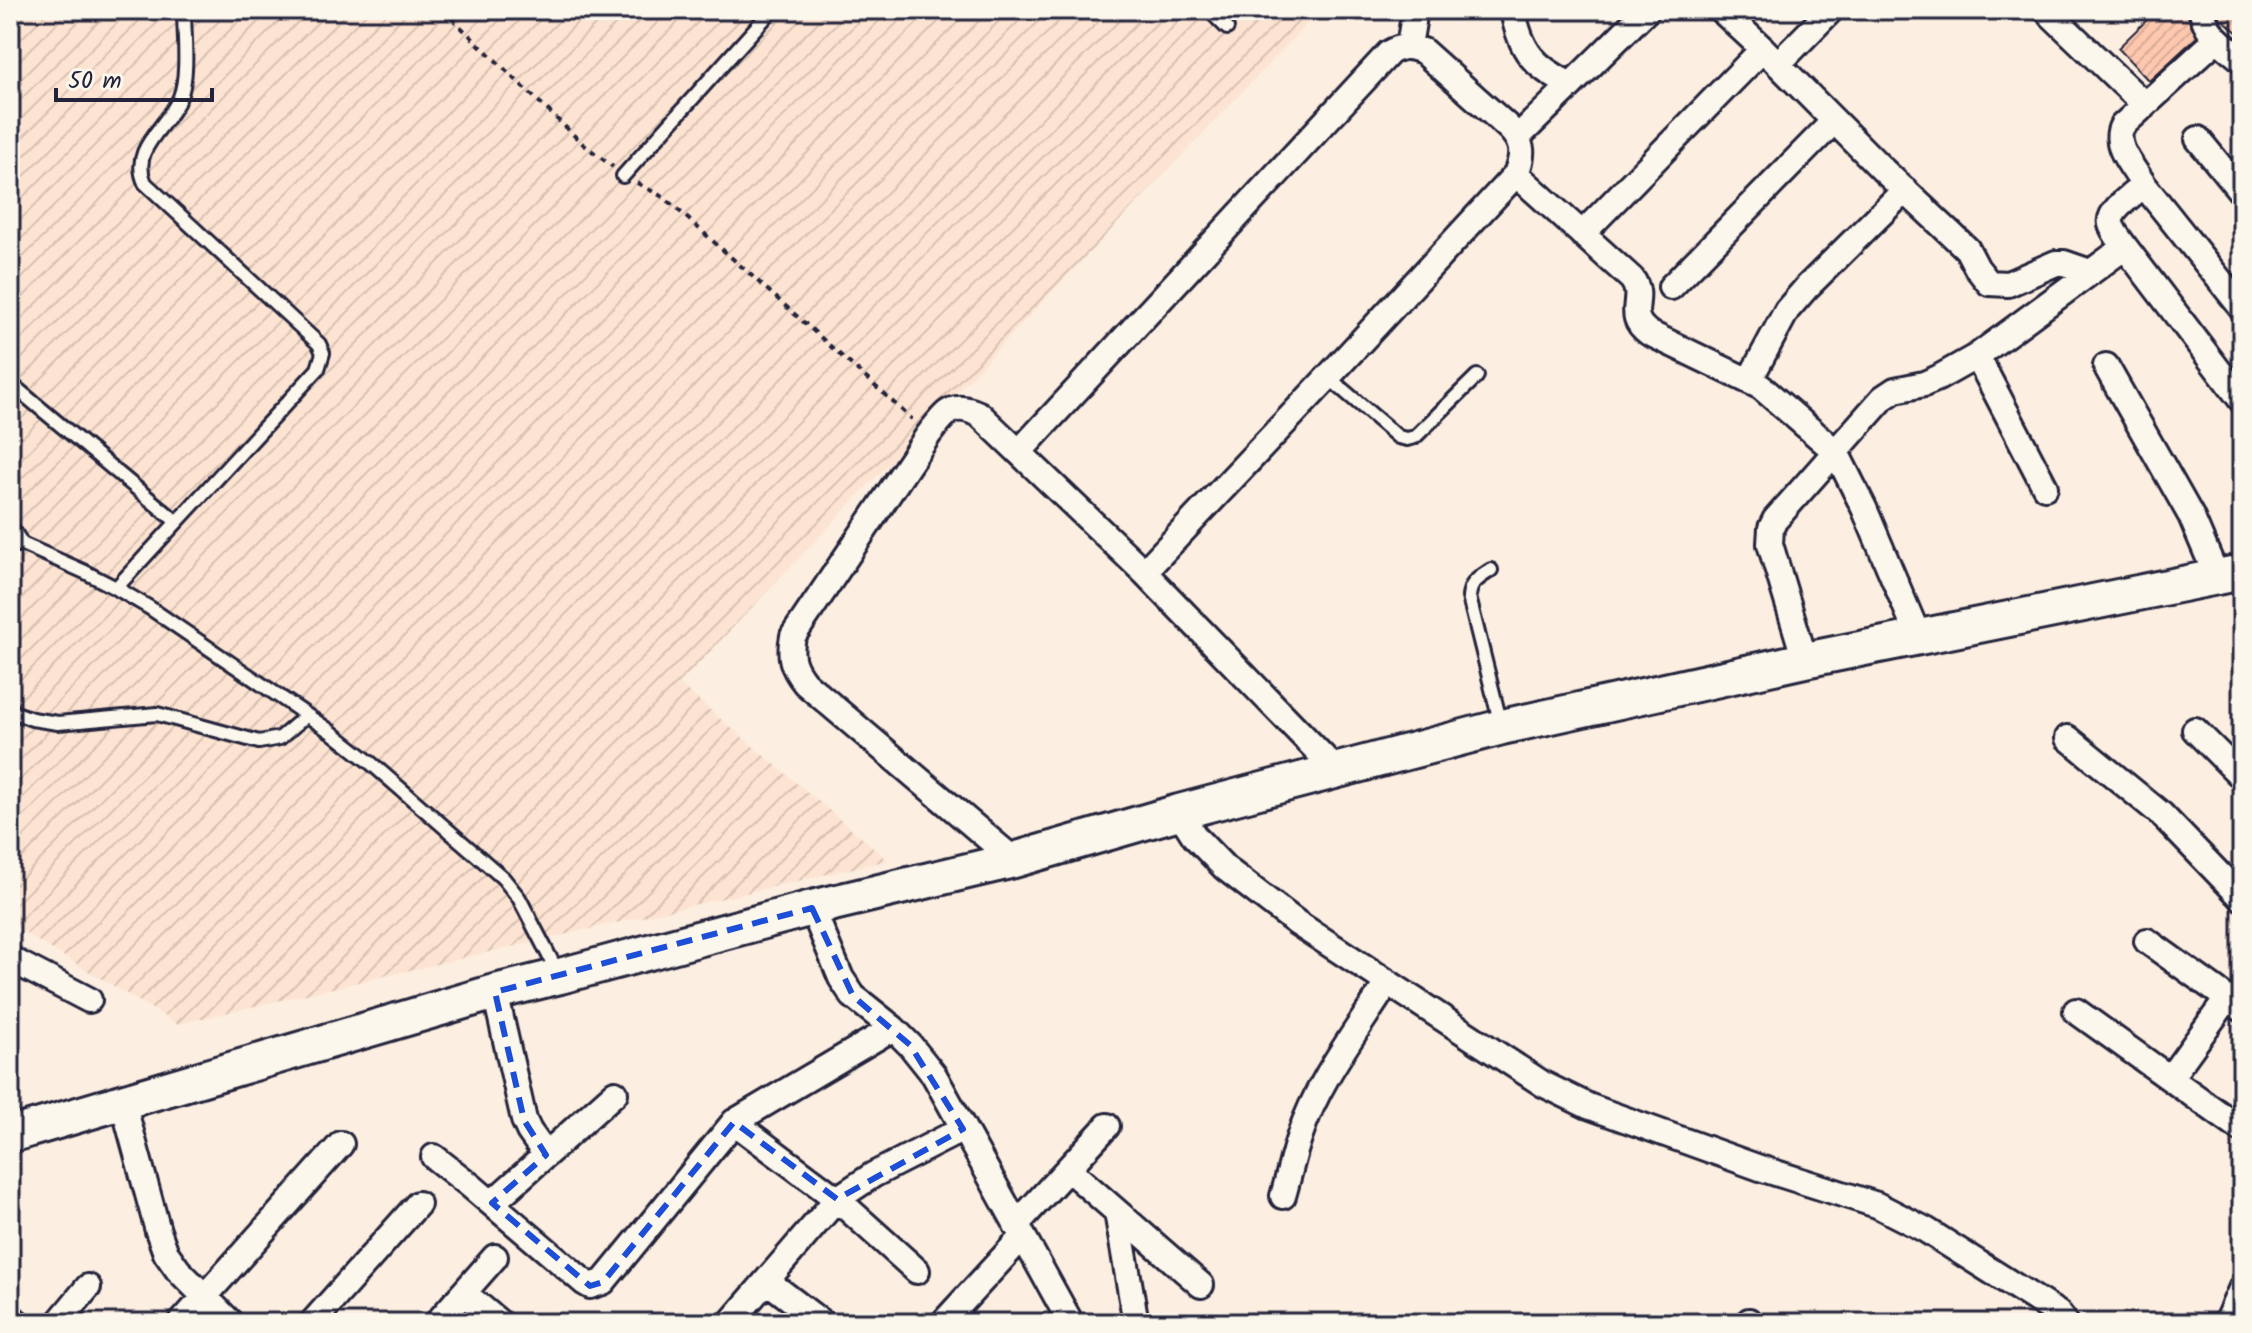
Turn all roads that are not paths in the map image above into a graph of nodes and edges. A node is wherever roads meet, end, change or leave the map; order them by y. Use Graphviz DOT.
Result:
graph roads {
  1 [pos="184,10"];
  2 [pos="772,10"];
  3 [pos="1209,10"];
  4 [pos="1415,10"];
  5 [pos="1513,10"];
  6 [pos="1647,10"];
  7 [pos="1721,10"];
  8 [pos="1831,10"];
  9 [pos="2046,10"];
  10 [pos="2202,10"];
  11 [pos="1227,28"];
  12 [pos="2217,39"];
  13 [pos="1409,46"];
  14 [pos="1770,56"];
  15 [pos="2242,60"];
  16 [pos="1571,85"];
  17 [pos="2145,105"];
  18 [pos="1834,121"];
  19 [pos="1518,137"];
  20 [pos="2198,139"];
  21 [pos="1516,174"];
  22 [pos="623,176"];
  23 [pos="2144,185"];
  24 [pos="1905,190"];
  25 [pos="2242,193"];
  26 [pos="1582,234"];
  27 [pos="2125,247"];
  28 [pos="2090,272"];
  29 [pos="1671,287"];
  30 [pos="2242,308"];
  31 [pos="1977,356"];
  32 [pos="2106,366"];
  33 [pos="1477,376"];
  34 [pos="1328,377"];
  35 [pos="1749,381"];
  36 [pos="10,383"];
  37 [pos="2242,401"];
  38 [pos="1019,452"];
  39 [pos="1836,452"];
  40 [pos="2045,487"];
  41 [pos="177,522"];
  42 [pos="10,525"];
  43 [pos="16,545"];
  44 [pos="1491,570"];
  45 [pos="1144,572"];
  46 [pos="2229,574"];
  47 [pos="116,588"];
  48 [pos="1919,638"];
  49 [pos="1805,660"];
  50 [pos="10,708"];
  51 [pos="306,716"];
  52 [pos="1502,727"];
  53 [pos="2195,730"];
  54 [pos="2068,738"];
  55 [pos="1337,771"];
  56 [pos="2242,777"];
  57 [pos="1179,812"];
  58 [pos="1014,860"];
  59 [pos="2242,898"];
  60 [pos="812,908"];
  61 [pos="2147,941"];
  62 [pos="10,959"];
  63 [pos="560,976"];
  64 [pos="1387,983"];
  65 [pos="495,992"];
  66 [pos="89,1000"];
  67 [pos="2234,1004"];
  68 [pos="2076,1011"];
  69 [pos="893,1028"];
  70 [pos="2170,1078"];
  71 [pos="615,1093"];
  72 [pos="123,1103"];
  73 [pos="734,1122"];
  74 [pos="1107,1126"];
  75 [pos="963,1129"];
  76 [pos="2242,1130"];
  77 [pos="10,1135"];
  78 [pos="341,1144"];
  79 [pos="546,1155"];
  80 [pos="434,1157"];
  81 [pos="1068,1169"];
  82 [pos="1283,1196"];
  83 [pos="837,1199"];
  84 [pos="492,1203"];
  85 [pos="418,1204"];
  86 [pos="1117,1212"];
  87 [pos="1019,1231"];
  88 [pos="495,1257"];
  89 [pos="917,1271"];
  90 [pos="767,1281"];
  91 [pos="1201,1285"];
  92 [pos="88,1287"];
  93 [pos="2242,1287"];
  94 [pos="464,1293"];
  95 [pos="204,1296"];
  96 [pos="10,1316"];
  97 [pos="2067,1322"];
  98 [pos="18,1323"];
  99 [pos="58,1323"];
  100 [pos="181,1323"];
  101 [pos="231,1323"];
  102 [pos="312,1323"];
  103 [pos="437,1323"];
  104 [pos="500,1323"];
  105 [pos="730,1323"];
  106 [pos="822,1323"];
  107 [pos="943,1323"];
  108 [pos="1071,1323"];
  109 [pos="1136,1323"];
  110 [pos="2226,1323"];
  1 -- 41 [label="lane"];
  2 -- 22 [label="lane"];
  3 -- 11 [label="lane"];
  4 -- 13 [label="street"];
  5 -- 16 [label="street"];
  6 -- 16 [label="street"];
  7 -- 14 [label="street"];
  8 -- 14 [label="street"];
  9 -- 17 [label="street"];
  10 -- 12 [label="street"];
  12 -- 15 [label="street"];
  12 -- 17 [label="street"];
  13 -- 19 [label="street"];
  13 -- 38 [label="street"];
  14 -- 18 [label="street"];
  14 -- 26 [label="street"];
  16 -- 19 [label="street"];
  17 -- 23 [label="street"];
  18 -- 24 [label="street"];
  18 -- 29 [label="street"];
  19 -- 21 [label="street"];
  20 -- 25 [label="street"];
  21 -- 26 [label="street"];
  21 -- 34 [label="street"];
  23 -- 27 [label="street"];
  23 -- 30 [label="street"];
  24 -- 28 [label="street"];
  24 -- 35 [label="street"];
  26 -- 35 [label="street"];
  27 -- 28 [label="street"];
  27 -- 37 [label="street"];
  28 -- 31 [label="street"];
  31 -- 39 [label="street"];
  31 -- 40 [label="street"];
  32 -- 46 [label="street"];
  33 -- 34 [label="lane"];
  34 -- 45 [label="street"];
  35 -- 39 [label="street"];
  36 -- 41 [label="lane"];
  38 -- 45 [label="street"];
  38 -- 58 [label="street"];
  39 -- 48 [label="street"];
  39 -- 49 [label="street"];
  41 -- 47 [label="lane"];
  42 -- 43 [label="lane"];
  43 -- 47 [label="lane"];
  44 -- 52 [label="lane"];
  45 -- 55 [label="street"];
  46 -- 48 [label="main road"];
  47 -- 51 [label="lane"];
  48 -- 49 [label="main road"];
  49 -- 52 [label="main road"];
  50 -- 51 [label="lane"];
  51 -- 63 [label="lane"];
  52 -- 55 [label="main road"];
  53 -- 56 [label="street"];
  54 -- 59 [label="street"];
  55 -- 57 [label="main road"];
  57 -- 58 [label="main road"];
  57 -- 64 [label="street"];
  58 -- 60 [label="main road"];
  60 -- 63 [label="main road"];
  60 -- 69 [label="street"];
  61 -- 67 [label="street"];
  62 -- 66 [label="street"];
  63 -- 65 [label="main road"];
  64 -- 82 [label="street"];
  64 -- 97 [label="street"];
  65 -- 72 [label="main road"];
  65 -- 79 [label="street"];
  67 -- 70 [label="street"];
  68 -- 70 [label="street"];
  69 -- 73 [label="street"];
  69 -- 75 [label="street"];
  70 -- 76 [label="street"];
  71 -- 79 [label="street"];
  72 -- 77 [label="main road"];
  72 -- 95 [label="street"];
  73 -- 83 [label="street"];
  73 -- 84 [label="street"];
  74 -- 81 [label="street"];
  75 -- 83 [label="street"];
  75 -- 87 [label="street"];
  78 -- 95 [label="street"];
  79 -- 84 [label="street"];
  80 -- 84 [label="street"];
  81 -- 86 [label="street"];
  81 -- 87 [label="street"];
  83 -- 89 [label="street"];
  83 -- 90 [label="street"];
  85 -- 102 [label="street"];
  86 -- 91 [label="street"];
  86 -- 109 [label="street"];
  87 -- 107 [label="street"];
  87 -- 108 [label="street"];
  88 -- 94 [label="street"];
  90 -- 105 [label="street"];
  90 -- 106 [label="street"];
  92 -- 99 [label="street"];
  93 -- 110 [label="street"];
  94 -- 103 [label="street"];
  94 -- 104 [label="street"];
  95 -- 100 [label="street"];
  95 -- 101 [label="street"];
  96 -- 98 [label="street"];
}
